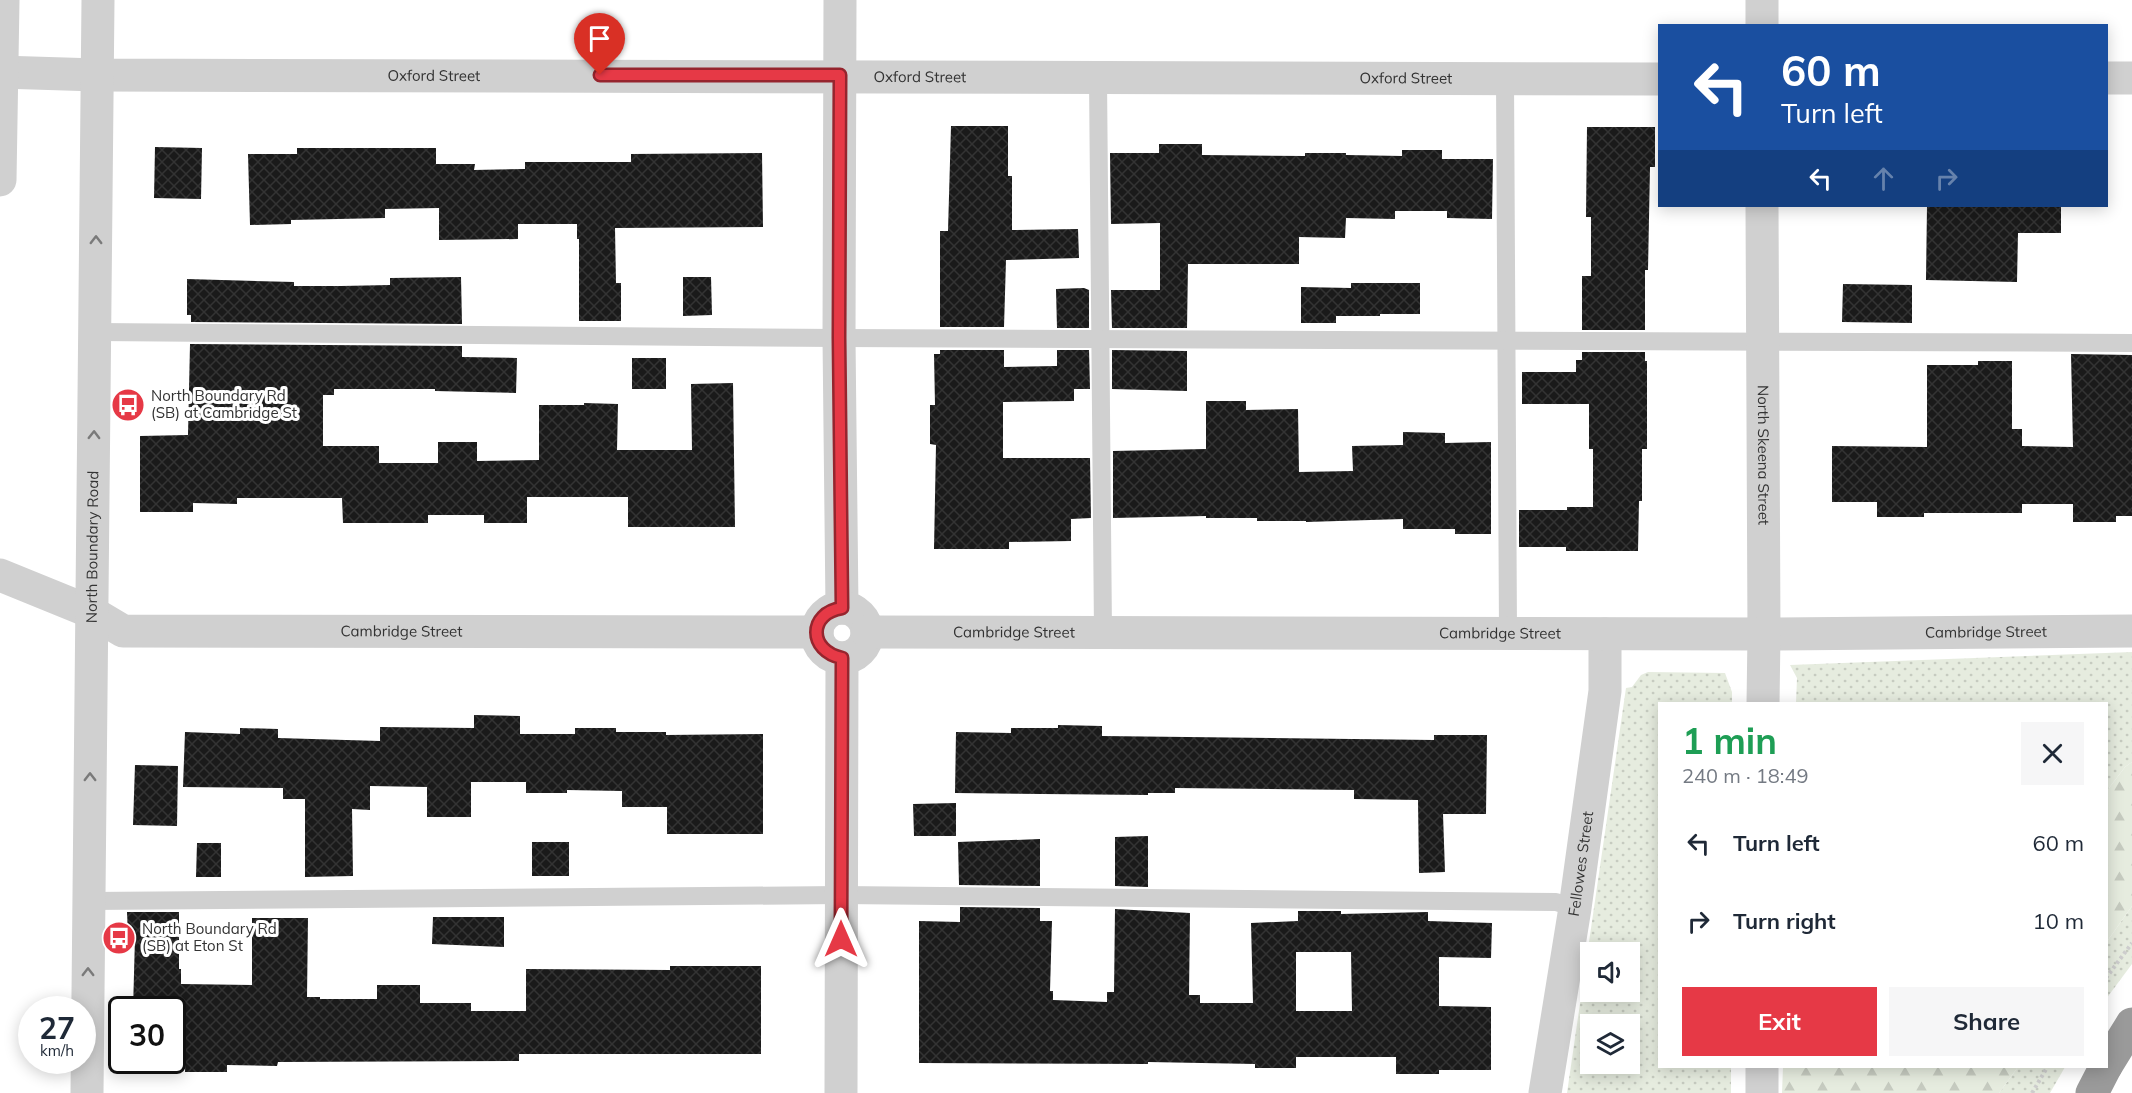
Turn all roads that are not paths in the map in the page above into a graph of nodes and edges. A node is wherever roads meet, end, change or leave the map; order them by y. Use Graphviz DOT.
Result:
graph roads {
  1 [pos="3,0"];
  2 [pos="98,0"];
  3 [pos="840,0"];
  4 [pos="1762,0"];
  5 [pos="1761,24"];
  6 [pos="1,72"];
  7 [pos="97,75"];
  8 [pos="840,75"];
  9 [pos="1098,78"];
  10 [pos="1505,78"];
  11 [pos="2108,78"];
  12 [pos="2132,78"];
  13 [pos="1658,79"];
  14 [pos="0,180"];
  15 [pos="1762,207"];
  16 [pos="96,332"];
  17 [pos="839,338"];
  18 [pos="1100,339"];
  19 [pos="1508,340"];
  20 [pos="1762,341"];
  21 [pos="2132,343"];
  22 [pos="0,574"];
  23 [pos="842,608"];
  24 [pos="91,612"];
  25 [pos="2132,631"];
  26 [pos="816,632"];
  27 [pos="867,632"];
  28 [pos="1103,633"];
  29 [pos="1508,633"];
  30 [pos="1605,634"];
  31 [pos="1764,634"];
  32 [pos="842,658"];
  33 [pos="1763,702"];
  34 [pos="841,896"];
  35 [pos="89,901"];
  36 [pos="1575,908"];
  37 [pos="2132,1024"];
  38 [pos="2108,1063"];
  39 [pos="1762,1068"];
  40 [pos="2105,1068"];
  41 [pos="87,1093"];
  42 [pos="841,1093"];
  43 [pos="1545,1093"];
  44 [pos="1762,1093"];
  45 [pos="2092,1093"];
  1 -- 6 [label="street"];
  2 -- 7 [label="street, North Boundary Road"];
  3 -- 8 [label="street"];
  4 -- 5 [label="street"];
  6 -- 7 [label="street, Oxford Street"];
  6 -- 14 [label="street"];
  7 -- 8 [label="street, Oxford Street"];
  16 -- 7 [label="street, North Boundary Road, one-way"];
  8 -- 9 [label="street, Oxford Street"];
  8 -- 17 [label="street"];
  9 -- 10 [label="street, Oxford Street"];
  9 -- 18 [label="lane"];
  10 -- 13 [label="street, Oxford Street"];
  10 -- 19 [label="lane"];
  11 -- 12 [label="street"];
  15 -- 20 [label="street, North Skeena Street"];
  16 -- 17 [label="lane"];
  24 -- 16 [label="street, North Boundary Road, one-way"];
  17 -- 18 [label="lane"];
  17 -- 23 [label="street"];
  18 -- 19 [label="lane"];
  18 -- 28 [label="lane"];
  19 -- 20 [label="lane"];
  19 -- 29 [label="lane"];
  20 -- 21 [label="lane"];
  20 -- 31 [label="street, North Skeena Street"];
  22 -- 24 [label="street, Cambridge Street"];
  23 -- 26 [label="street"];
  23 -- 27 [label="street"];
  24 -- 26 [label="street, Cambridge Street"];
  35 -- 24 [label="street, North Boundary Road, one-way"];
  25 -- 31 [label="street, Cambridge Street"];
  26 -- 32 [label="street"];
  27 -- 28 [label="street, Cambridge Street"];
  27 -- 32 [label="street"];
  28 -- 29 [label="street, Cambridge Street"];
  29 -- 30 [label="street, Cambridge Street"];
  30 -- 31 [label="street, Cambridge Street"];
  30 -- 36 [label="street, Fellowes Street"];
  31 -- 33 [label="street, North Skeena Street"];
  32 -- 34 [label="street"];
  34 -- 35 [label="lane"];
  34 -- 36 [label="lane"];
  34 -- 42 [label="street"];
  41 -- 35 [label="street, North Boundary Road, one-way"];
  36 -- 43 [label="street, Fellowes Street"];
  37 -- 38 [label="highway"];
  39 -- 44 [label="street"];
  40 -- 45 [label="highway"];
}
